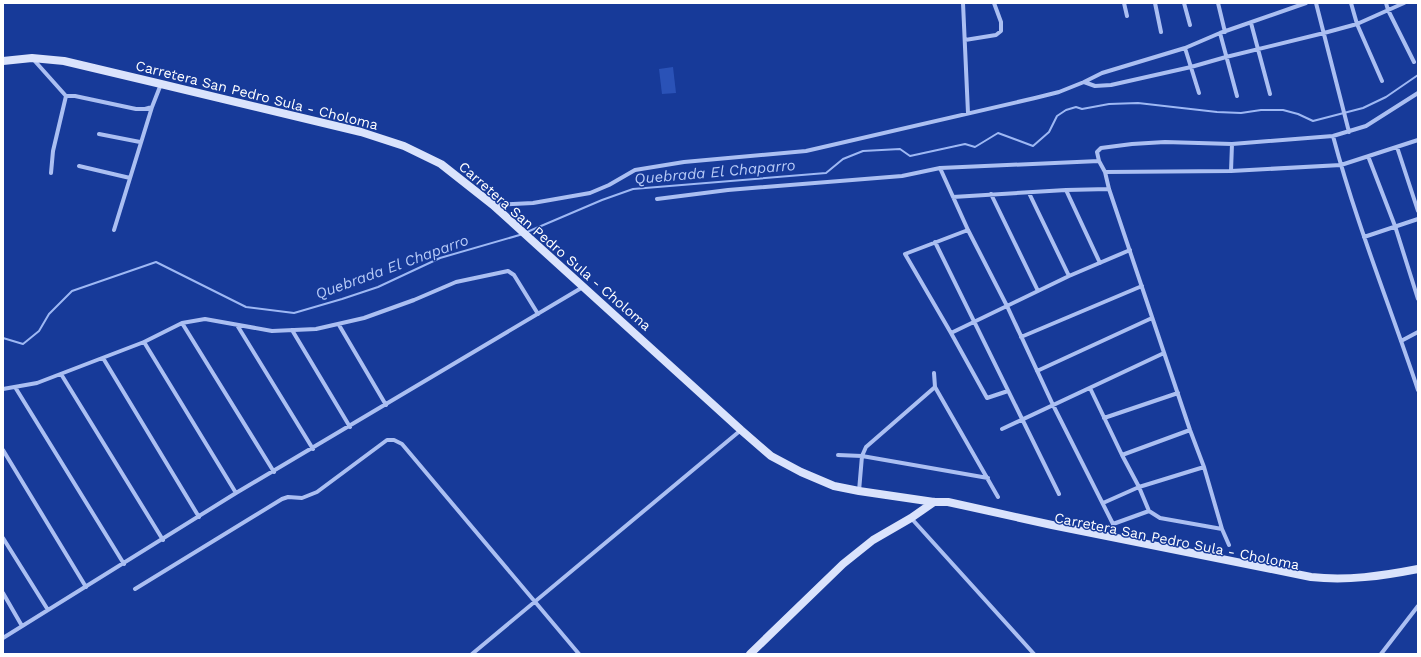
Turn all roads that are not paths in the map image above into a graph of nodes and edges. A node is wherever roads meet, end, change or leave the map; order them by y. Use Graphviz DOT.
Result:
graph roads {
  1 [pos="963,3"];
  2 [pos="994,3"];
  3 [pos="1124,3"];
  4 [pos="1155,3"];
  5 [pos="1184,3"];
  6 [pos="1218,3"];
  7 [pos="1306,3"];
  8 [pos="1316,3"];
  9 [pos="1351,3"];
  10 [pos="1386,3"];
  11 [pos="1404,3"];
  12 [pos="1388,10"];
  13 [pos="1127,16"];
  14 [pos="1251,23"];
  15 [pos="1357,24"];
  16 [pos="1190,25"];
  17 [pos="1162,32"];
  18 [pos="1225,32"];
  19 [pos="1324,33"];
  20 [pos="1220,34"];
  21 [pos="965,40"];
  22 [pos="1185,48"];
  23 [pos="1258,49"];
  24 [pos="1226,57"];
  25 [pos="32,58"];
  26 [pos="3,61"];
  27 [pos="1414,62"];
  28 [pos="1191,67"];
  29 [pos="1382,81"];
  30 [pos="1084,82"];
  31 [pos="161,84"];
  32 [pos="1418,92"];
  33 [pos="1199,93"];
  34 [pos="1270,94"];
  35 [pos="66,96"];
  36 [pos="1236,96"];
  37 [pos="152,107"];
  38 [pos="968,113"];
  39 [pos="1349,132"];
  40 [pos="99,134"];
  41 [pos="1333,136"];
  42 [pos="1418,140"];
  43 [pos="140,142"];
  44 [pos="1232,144"];
  45 [pos="1397,147"];
  46 [pos="1368,156"];
  47 [pos="1099,162"];
  48 [pos="1341,165"];
  49 [pos="79,166"];
  50 [pos="940,168"];
  51 [pos="1231,171"];
  52 [pos="1105,172"];
  53 [pos="51,173"];
  54 [pos="130,178"];
  55 [pos="1109,189"];
  56 [pos="1066,190"];
  57 [pos="1029,193"];
  58 [pos="991,194"];
  59 [pos="953,197"];
  60 [pos="657,199"];
  61 [pos="493,205"];
  62 [pos="1418,211"];
  63 [pos="1418,219"];
  64 [pos="1395,226"];
  65 [pos="114,230"];
  66 [pos="968,230"];
  67 [pos="1364,237"];
  68 [pos="935,242"];
  69 [pos="1130,250"];
  70 [pos="1100,263"];
  71 [pos="1069,276"];
  72 [pos="1142,286"];
  73 [pos="583,287"];
  74 [pos="1038,290"];
  75 [pos="1418,299"];
  76 [pos="1006,306"];
  77 [pos="538,314"];
  78 [pos="1152,318"];
  79 [pos="974,321"];
  80 [pos="182,324"];
  81 [pos="237,325"];
  82 [pos="339,325"];
  83 [pos="292,330"];
  84 [pos="1418,332"];
  85 [pos="951,333"];
  86 [pos="1021,337"];
  87 [pos="1401,341"];
  88 [pos="144,342"];
  89 [pos="1164,353"];
  90 [pos="103,358"];
  91 [pos="1037,371"];
  92 [pos="934,373"];
  93 [pos="61,374"];
  94 [pos="15,387"];
  95 [pos="935,387"];
  96 [pos="1090,388"];
  97 [pos="3,389"];
  98 [pos="1418,390"];
  99 [pos="1008,391"];
  100 [pos="1178,393"];
  101 [pos="386,405"];
  102 [pos="1053,405"];
  103 [pos="1104,418"];
  104 [pos="1022,419"];
  105 [pos="350,427"];
  106 [pos="1002,428"];
  107 [pos="741,430"];
  108 [pos="1190,430"];
  109 [pos="313,449"];
  110 [pos="3,450"];
  111 [pos="838,455"];
  112 [pos="1122,455"];
  113 [pos="862,456"];
  114 [pos="1204,467"];
  115 [pos="274,472"];
  116 [pos="988,478"];
  117 [pos="1139,487"];
  118 [pos="859,491"];
  119 [pos="236,494"];
  120 [pos="1059,494"];
  121 [pos="998,497"];
  122 [pos="934,502"];
  123 [pos="1103,503"];
  124 [pos="1149,511"];
  125 [pos="199,517"];
  126 [pos="911,518"];
  127 [pos="1113,524"];
  128 [pos="1222,529"];
  129 [pos="3,538"];
  130 [pos="1114,539"];
  131 [pos="163,540"];
  132 [pos="1229,545"];
  133 [pos="124,564"];
  134 [pos="1418,569"];
  135 [pos="1418,574"];
  136 [pos="86,587"];
  137 [pos="135,589"];
  138 [pos="3,593"];
  139 [pos="535,601"];
  140 [pos="1418,606"];
  141 [pos="48,610"];
  142 [pos="22,626"];
  143 [pos="3,638"];
  144 [pos="472,654"];
  145 [pos="579,654"];
  146 [pos="750,654"];
  147 [pos="1034,654"];
  148 [pos="1381,654"];
  1 -- 21 [label="street"];
  2 -- 21 [label="street"];
  3 -- 13 [label="street"];
  4 -- 17 [label="street"];
  5 -- 16 [label="street"];
  6 -- 18 [label="street"];
  7 -- 14 [label="street"];
  8 -- 19 [label="street"];
  9 -- 15 [label="street"];
  10 -- 12 [label="street"];
  11 -- 12 [label="street"];
  12 -- 15 [label="street"];
  12 -- 27 [label="street"];
  14 -- 18 [label="street"];
  14 -- 23 [label="street"];
  15 -- 19 [label="street"];
  15 -- 29 [label="street"];
  18 -- 20 [label="street"];
  19 -- 23 [label="street"];
  19 -- 39 [label="street"];
  20 -- 22 [label="street"];
  20 -- 24 [label="street"];
  21 -- 38 [label="street"];
  22 -- 28 [label="street"];
  22 -- 30 [label="street"];
  23 -- 24 [label="street"];
  23 -- 34 [label="street"];
  24 -- 28 [label="street"];
  24 -- 36 [label="street"];
  25 -- 26 [label="main road, Carretera San Pedro Sula - Choloma"];
  25 -- 31 [label="main road, Carretera San Pedro Sula - Choloma"];
  25 -- 35 [label="street"];
  28 -- 30 [label="street"];
  28 -- 33 [label="street"];
  30 -- 38 [label="street"];
  31 -- 37 [label="street"];
  31 -- 61 [label="main road, Carretera San Pedro Sula - Choloma"];
  32 -- 39 [label="street"];
  35 -- 37 [label="street"];
  35 -- 53 [label="street"];
  37 -- 43 [label="street"];
  38 -- 61 [label="street"];
  39 -- 41 [label="street"];
  40 -- 43 [label="street"];
  41 -- 44 [label="street"];
  41 -- 48 [label="street"];
  42 -- 45 [label="street"];
  43 -- 54 [label="street"];
  44 -- 47 [label="street"];
  44 -- 51 [label="street"];
  45 -- 46 [label="street"];
  45 -- 62 [label="street"];
  46 -- 48 [label="street"];
  46 -- 64 [label="street"];
  47 -- 50 [label="street"];
  47 -- 52 [label="street"];
  48 -- 51 [label="street"];
  48 -- 67 [label="street"];
  49 -- 54 [label="street"];
  50 -- 59 [label="street"];
  50 -- 60 [label="street"];
  51 -- 52 [label="street"];
  52 -- 55 [label="street"];
  54 -- 65 [label="street"];
  55 -- 56 [label="street"];
  55 -- 69 [label="street"];
  56 -- 57 [label="street"];
  56 -- 70 [label="street"];
  57 -- 58 [label="street"];
  57 -- 71 [label="street"];
  58 -- 59 [label="street"];
  58 -- 74 [label="street"];
  59 -- 66 [label="street"];
  61 -- 73 [label="main road, Carretera San Pedro Sula - Choloma"];
  63 -- 64 [label="street"];
  64 -- 67 [label="street"];
  64 -- 75 [label="street"];
  66 -- 68 [label="street"];
  66 -- 76 [label="street"];
  67 -- 87 [label="street"];
  68 -- 79 [label="street"];
  68 -- 85 [label="street"];
  69 -- 70 [label="street"];
  69 -- 72 [label="street"];
  70 -- 71 [label="street"];
  71 -- 74 [label="street"];
  72 -- 78 [label="street"];
  72 -- 86 [label="street"];
  73 -- 77 [label="street"];
  73 -- 107 [label="main road, Carretera San Pedro Sula - Choloma"];
  74 -- 76 [label="street"];
  76 -- 79 [label="street"];
  76 -- 86 [label="street"];
  77 -- 82 [label="street"];
  77 -- 101 [label="street"];
  78 -- 89 [label="street"];
  78 -- 91 [label="street"];
  79 -- 85 [label="street"];
  79 -- 99 [label="street"];
  80 -- 81 [label="street"];
  80 -- 88 [label="street"];
  80 -- 115 [label="street"];
  81 -- 83 [label="street"];
  81 -- 109 [label="street"];
  82 -- 83 [label="street"];
  82 -- 101 [label="street"];
  83 -- 105 [label="street"];
  84 -- 87 [label="street"];
  85 -- 99 [label="street"];
  86 -- 91 [label="street"];
  87 -- 98 [label="street"];
  88 -- 90 [label="street"];
  88 -- 119 [label="street"];
  89 -- 96 [label="street"];
  89 -- 100 [label="street"];
  90 -- 93 [label="street"];
  90 -- 125 [label="street"];
  91 -- 102 [label="street"];
  92 -- 95 [label="street"];
  93 -- 94 [label="street"];
  93 -- 131 [label="street"];
  94 -- 97 [label="street"];
  94 -- 133 [label="street"];
  95 -- 113 [label="street"];
  95 -- 116 [label="street"];
  96 -- 102 [label="street"];
  96 -- 103 [label="street"];
  99 -- 104 [label="street"];
  100 -- 103 [label="street"];
  100 -- 108 [label="street"];
  101 -- 105 [label="street"];
  102 -- 104 [label="street"];
  102 -- 123 [label="street"];
  103 -- 112 [label="street"];
  104 -- 106 [label="street"];
  104 -- 120 [label="street"];
  105 -- 109 [label="street"];
  107 -- 118 [label="main road, Carretera San Pedro Sula - Choloma"];
  107 -- 139 [label="street"];
  108 -- 112 [label="street"];
  108 -- 114 [label="street"];
  109 -- 115 [label="street"];
  110 -- 136 [label="street"];
  111 -- 113 [label="street"];
  112 -- 117 [label="street"];
  113 -- 116 [label="street"];
  113 -- 118 [label="street"];
  114 -- 117 [label="street"];
  114 -- 128 [label="street"];
  115 -- 119 [label="street"];
  116 -- 121 [label="street"];
  117 -- 123 [label="street"];
  117 -- 124 [label="street"];
  118 -- 122 [label="main road, Carretera San Pedro Sula - Choloma"];
  119 -- 125 [label="street"];
  122 -- 126 [label="main road"];
  122 -- 130 [label="main road, Carretera San Pedro Sula - Choloma"];
  123 -- 127 [label="street"];
  124 -- 127 [label="street"];
  124 -- 128 [label="street"];
  125 -- 131 [label="street"];
  126 -- 146 [label="main road"];
  126 -- 147 [label="street"];
  127 -- 130 [label="street"];
  128 -- 132 [label="street"];
  129 -- 141 [label="street"];
  130 -- 134 [label="main road, Carretera San Pedro Sula - Choloma"];
  130 -- 135 [label="main road, Carretera San Pedro Sula - Choloma"];
  131 -- 133 [label="street"];
  133 -- 136 [label="street"];
  136 -- 141 [label="street"];
  137 -- 139 [label="street"];
  138 -- 142 [label="street"];
  139 -- 144 [label="street"];
  139 -- 145 [label="street"];
  140 -- 148 [label="street"];
  141 -- 142 [label="street"];
  142 -- 143 [label="street"];
}
